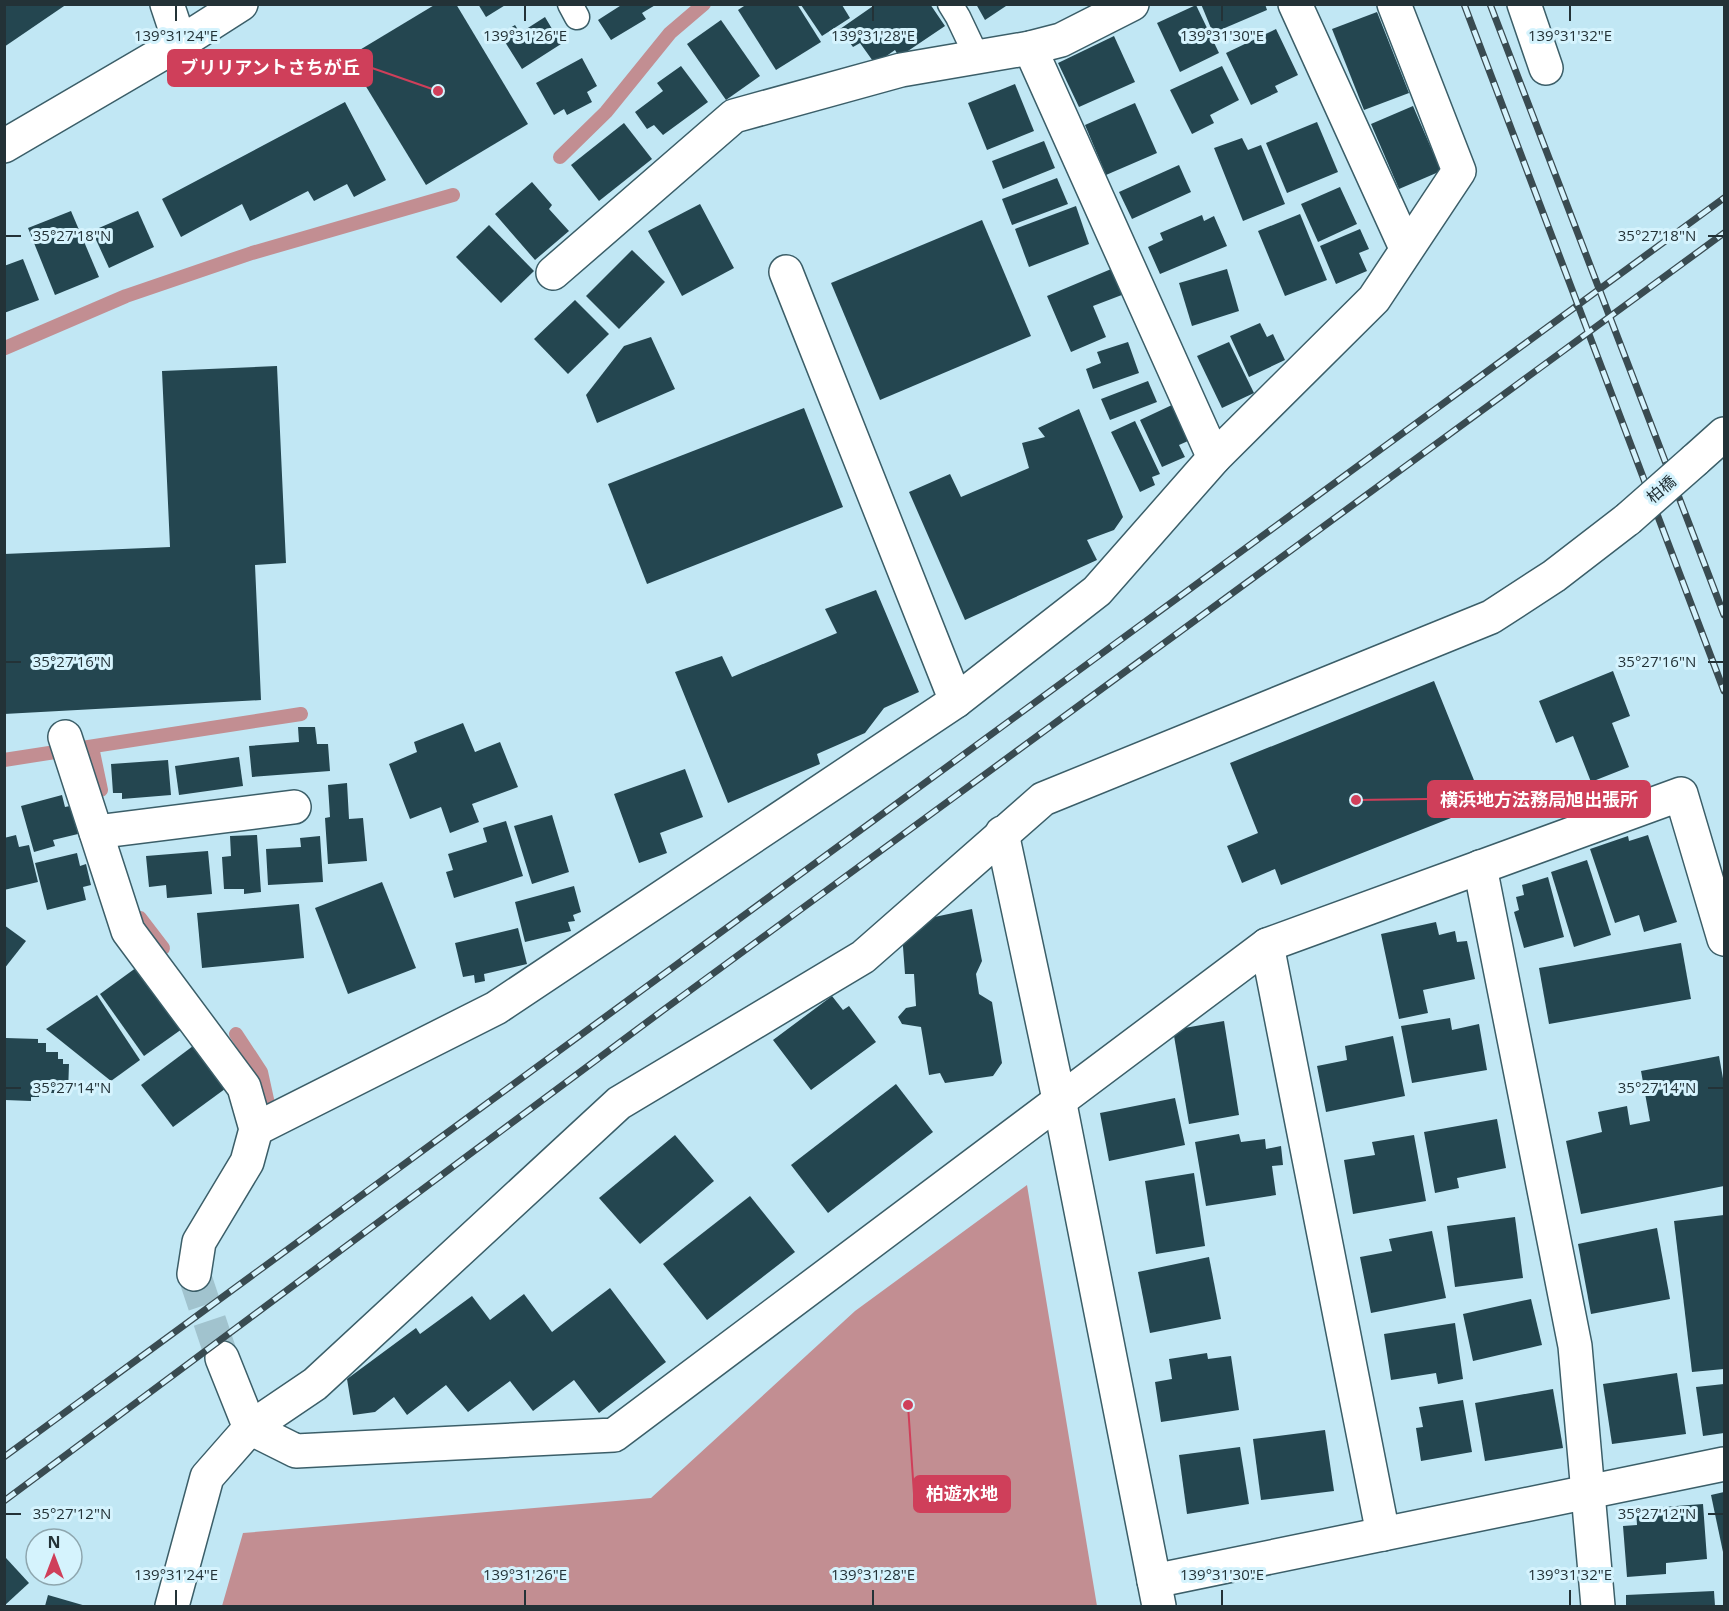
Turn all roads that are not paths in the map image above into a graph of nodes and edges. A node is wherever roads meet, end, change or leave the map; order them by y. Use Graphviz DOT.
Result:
graph roads {
  1 [pos="167,4"];
  2 [pos="241,4"];
  3 [pos="950,4"];
  4 [pos="1132,4"];
  5 [pos="1295,4"];
  6 [pos="1394,4"];
  7 [pos="1524,4"];
  8 [pos="180,43"];
  9 [pos="1030,48"];
  10 [pos="977,57"];
  11 [pos="1546,68"];
  12 [pos="4,146"];
  13 [pos="1406,248"];
  14 [pos="786,272"];
  15 [pos="553,273"];
  16 [pos="1725,434"];
  17 [pos="1214,458"];
  18 [pos="956,701"];
  19 [pos="69,748"];
  20 [pos="294,807"];
  21 [pos="96,832"];
  22 [pos="1002,832"];
  23 [pos="1480,867"];
  24 [pos="1725,939"];
  25 [pos="1267,945"];
  26 [pos="1059,1099"];
  27 [pos="256,1129"];
  28 [pos="194,1274"];
  29 [pos="222,1358"];
  30 [pos="250,1428"];
  31 [pos="1725,1464"];
  32 [pos="1586,1492"];
  33 [pos="1383,1534"];
  34 [pos="1157,1594"];
  35 [pos="172,1606"];
  36 [pos="1598,1606"];
  1 -- 8 [label="street"];
  2 -- 8 [label="street"];
  3 -- 10 [label="lane"];
  4 -- 9 [label="street"];
  5 -- 13 [label="street"];
  6 -- 13 [label="street"];
  7 -- 11 [label="street"];
  8 -- 12 [label="street"];
  9 -- 10 [label="street"];
  9 -- 17 [label="street"];
  10 -- 15 [label="street"];
  13 -- 17 [label="street"];
  14 -- 18 [label="street"];
  16 -- 22 [label="street, 柏橋, bridge"];
  17 -- 18 [label="street"];
  18 -- 27 [label="street"];
  19 -- 21 [label="street"];
  20 -- 21 [label="street"];
  21 -- 27 [label="street"];
  22 -- 26 [label="street"];
  22 -- 30 [label="street, 柏橋"];
  23 -- 24 [label="street"];
  23 -- 25 [label="street"];
  23 -- 32 [label="street"];
  25 -- 26 [label="street"];
  25 -- 33 [label="street"];
  26 -- 30 [label="street"];
  26 -- 34 [label="street"];
  27 -- 28 [label="street"];
  29 -- 30 [label="street"];
  30 -- 35 [label="street, 柏橋"];
  31 -- 32 [label="street"];
  32 -- 33 [label="street"];
  32 -- 36 [label="street"];
  33 -- 34 [label="street"];
}
